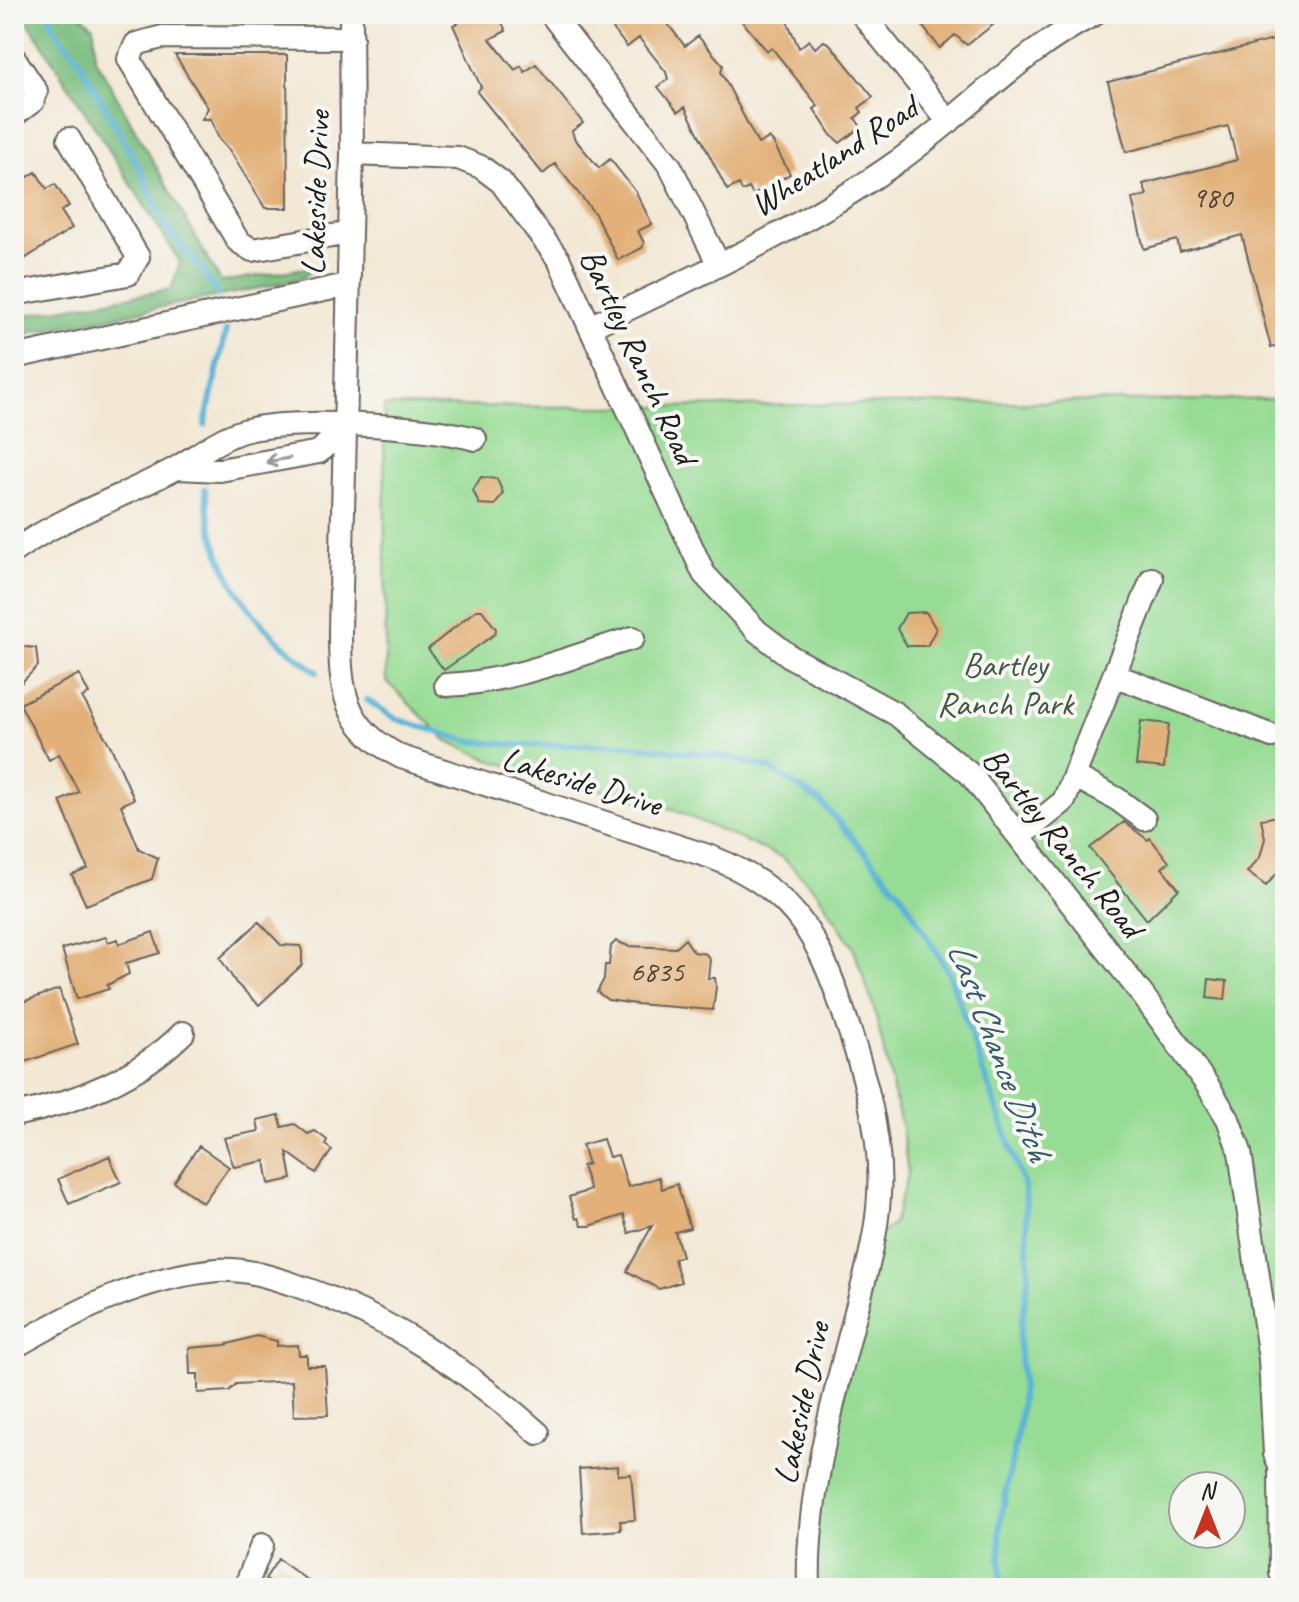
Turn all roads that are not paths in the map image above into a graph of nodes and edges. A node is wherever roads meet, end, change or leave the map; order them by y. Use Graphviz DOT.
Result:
graph roads {
  1 [pos="351,14"];
  2 [pos="551,14"];
  3 [pos="862,14"];
  4 [pos="1095,14"];
  5 [pos="352,38"];
  6 [pos="14,58"];
  7 [pos="14,115"];
  8 [pos="949,122"];
  9 [pos="69,139"];
  10 [pos="352,154"];
  11 [pos="349,233"];
  12 [pos="719,265"];
  13 [pos="347,285"];
  14 [pos="14,294"];
  15 [pos="592,326"];
  16 [pos="14,357"];
  17 [pos="345,426"];
  18 [pos="475,439"];
  19 [pos="178,468"];
  20 [pos="18,548"];
  21 [pos="1152,579"];
  22 [pos="633,638"];
  23 [pos="1114,675"];
  24 [pos="446,685"];
  25 [pos="1272,736"];
  26 [pos="1074,776"];
  27 [pos="1144,819"];
  28 [pos="1021,836"];
  29 [pos="183,1033"];
  30 [pos="14,1115"];
  31 [pos="14,1347"];
  32 [pos="1279,1411"];
  33 [pos="538,1433"];
  34 [pos="1282,1473"];
  35 [pos="262,1545"];
  36 [pos="1284,1581"];
  37 [pos="245,1588"];
  38 [pos="809,1588"];
  1 -- 5 [label="street, Lakeside Drive"];
  2 -- 12 [label="street"];
  3 -- 8 [label="street"];
  4 -- 8 [label="street, Wheatland Road"];
  5 -- 10 [label="street, Lakeside Drive"];
  5 -- 11 [label="street"];
  6 -- 7 [label="street"];
  8 -- 12 [label="street, Wheatland Road"];
  9 -- 14 [label="street"];
  10 -- 11 [label="street, Lakeside Drive"];
  10 -- 15 [label="street, Bartley Ranch Road"];
  11 -- 13 [label="street, Lakeside Drive"];
  12 -- 15 [label="street, Wheatland Road"];
  13 -- 16 [label="street"];
  13 -- 17 [label="street, Lakeside Drive"];
  15 -- 28 [label="street, Bartley Ranch Road"];
  17 -- 18 [label="street"];
  17 -- 19 [label="street"];
  17 -- 19 [label="street, one-way"];
  17 -- 38 [label="street, Lakeside Drive"];
  19 -- 20 [label="street"];
  21 -- 23 [label="street"];
  22 -- 24 [label="street"];
  23 -- 25 [label="street"];
  23 -- 26 [label="street"];
  26 -- 27 [label="street"];
  26 -- 28 [label="street"];
  28 -- 32 [label="street, Bartley Ranch Road"];
  29 -- 30 [label="street"];
  31 -- 33 [label="street"];
  32 -- 34 [label="street, Bartley Ranch Road"];
  34 -- 36 [label="street, Bartley Ranch Road"];
  35 -- 37 [label="street"];
}
